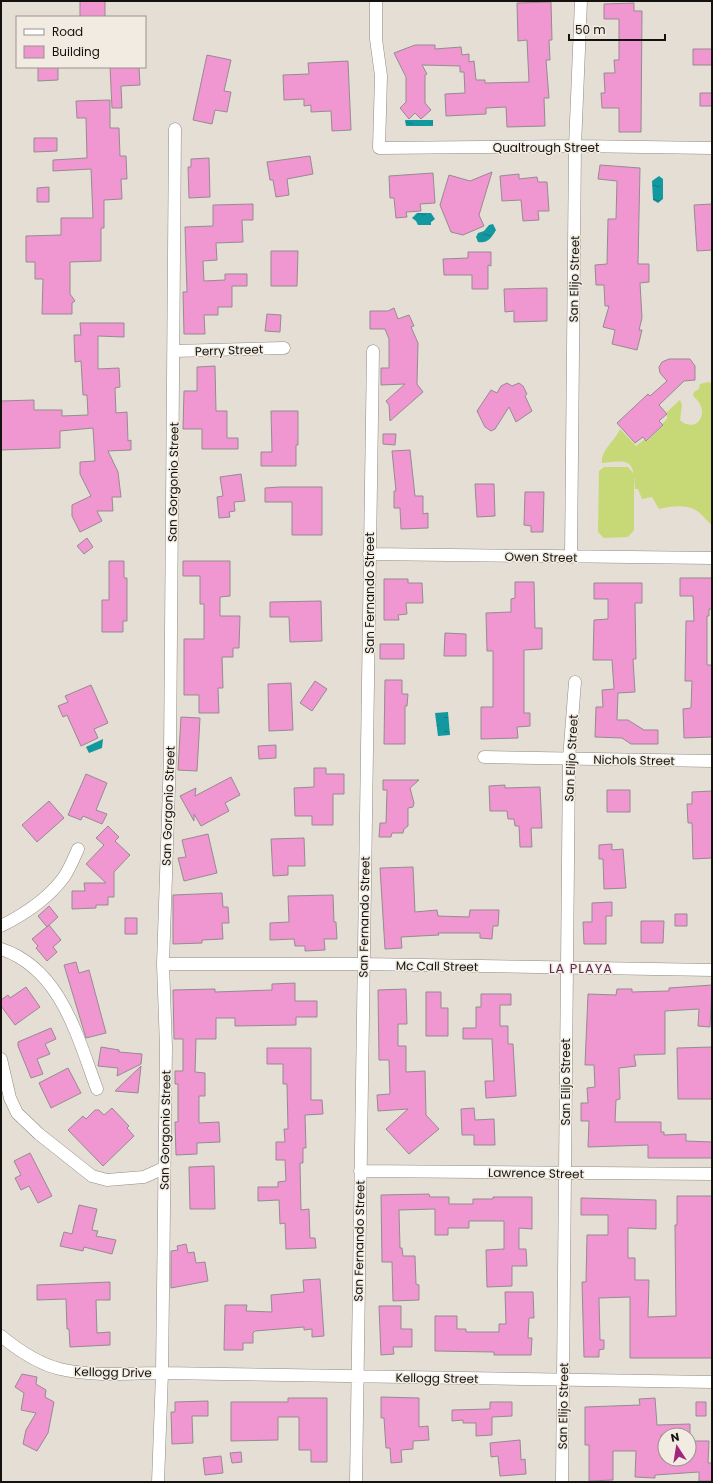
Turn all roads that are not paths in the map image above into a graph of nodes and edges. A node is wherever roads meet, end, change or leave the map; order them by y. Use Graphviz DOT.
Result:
graph roads {
  1 [pos="376,1"];
  2 [pos="581,1"];
  3 [pos="175,129"];
  4 [pos="575,146"];
  5 [pos="712,148"];
  6 [pos="284,348"];
  7 [pos="175,351"];
  8 [pos="373,351"];
  9 [pos="369,554"];
  10 [pos="571,557"];
  11 [pos="712,558"];
  12 [pos="575,682"];
  13 [pos="484,757"];
  14 [pos="569,759"];
  15 [pos="712,761"];
  16 [pos="78,849"];
  17 [pos="1,926"];
  18 [pos="1,950"];
  19 [pos="162,964"];
  20 [pos="363,964"];
  21 [pos="566,969"];
  22 [pos="712,970"];
  23 [pos="1,1059"];
  24 [pos="97,1088"];
  25 [pos="164,1168"];
  26 [pos="360,1171"];
  27 [pos="565,1174"];
  28 [pos="712,1174"];
  29 [pos="1,1336"];
  30 [pos="162,1373"];
  31 [pos="357,1376"];
  32 [pos="563,1379"];
  33 [pos="712,1382"];
  34 [pos="158,1482"];
  35 [pos="356,1482"];
  36 [pos="562,1482"];
  1 -- 4 [label="street, Qualtrough Street"];
  2 -- 4 [label="street, San Elijo Street"];
  3 -- 7 [label="street, San Gorgonio Street"];
  4 -- 5 [label="street, Qualtrough Street"];
  4 -- 10 [label="street, San Elijo Street"];
  6 -- 7 [label="street, Perry Street"];
  7 -- 19 [label="street, San Gorgonio Street"];
  8 -- 9 [label="street, San Fernando Street"];
  9 -- 10 [label="street, Owen Street"];
  9 -- 20 [label="street, San Fernando Street"];
  10 -- 11 [label="street, Owen Street"];
  12 -- 14 [label="street, San Elijo Street"];
  13 -- 14 [label="street, Nichols Street"];
  14 -- 15 [label="street, Nichols Street"];
  14 -- 21 [label="street, San Elijo Street"];
  16 -- 17 [label="street"];
  18 -- 24 [label="street"];
  19 -- 20 [label="street, Mc Call Street"];
  19 -- 25 [label="street, San Gorgonio Street"];
  20 -- 21 [label="street, Mc Call Street"];
  20 -- 26 [label="street, San Fernando Street"];
  21 -- 22 [label="street, Mc Call Street"];
  21 -- 27 [label="street, San Elijo Street"];
  23 -- 25 [label="street"];
  25 -- 30 [label="street, San Gorgonio Street"];
  26 -- 27 [label="street, Lawrence Street"];
  26 -- 31 [label="street, San Fernando Street"];
  27 -- 28 [label="street, Lawrence Street"];
  27 -- 32 [label="street, San Elijo Street"];
  29 -- 30 [label="street, Kellogg Drive"];
  30 -- 31 [label="street, Kellogg Street"];
  30 -- 34 [label="street, San Gorgonio Street"];
  31 -- 32 [label="street, Kellogg Street"];
  31 -- 35 [label="street, San Fernando Street"];
  32 -- 33 [label="street, Kellogg Street"];
  32 -- 36 [label="street, San Elijo Street"];
}
